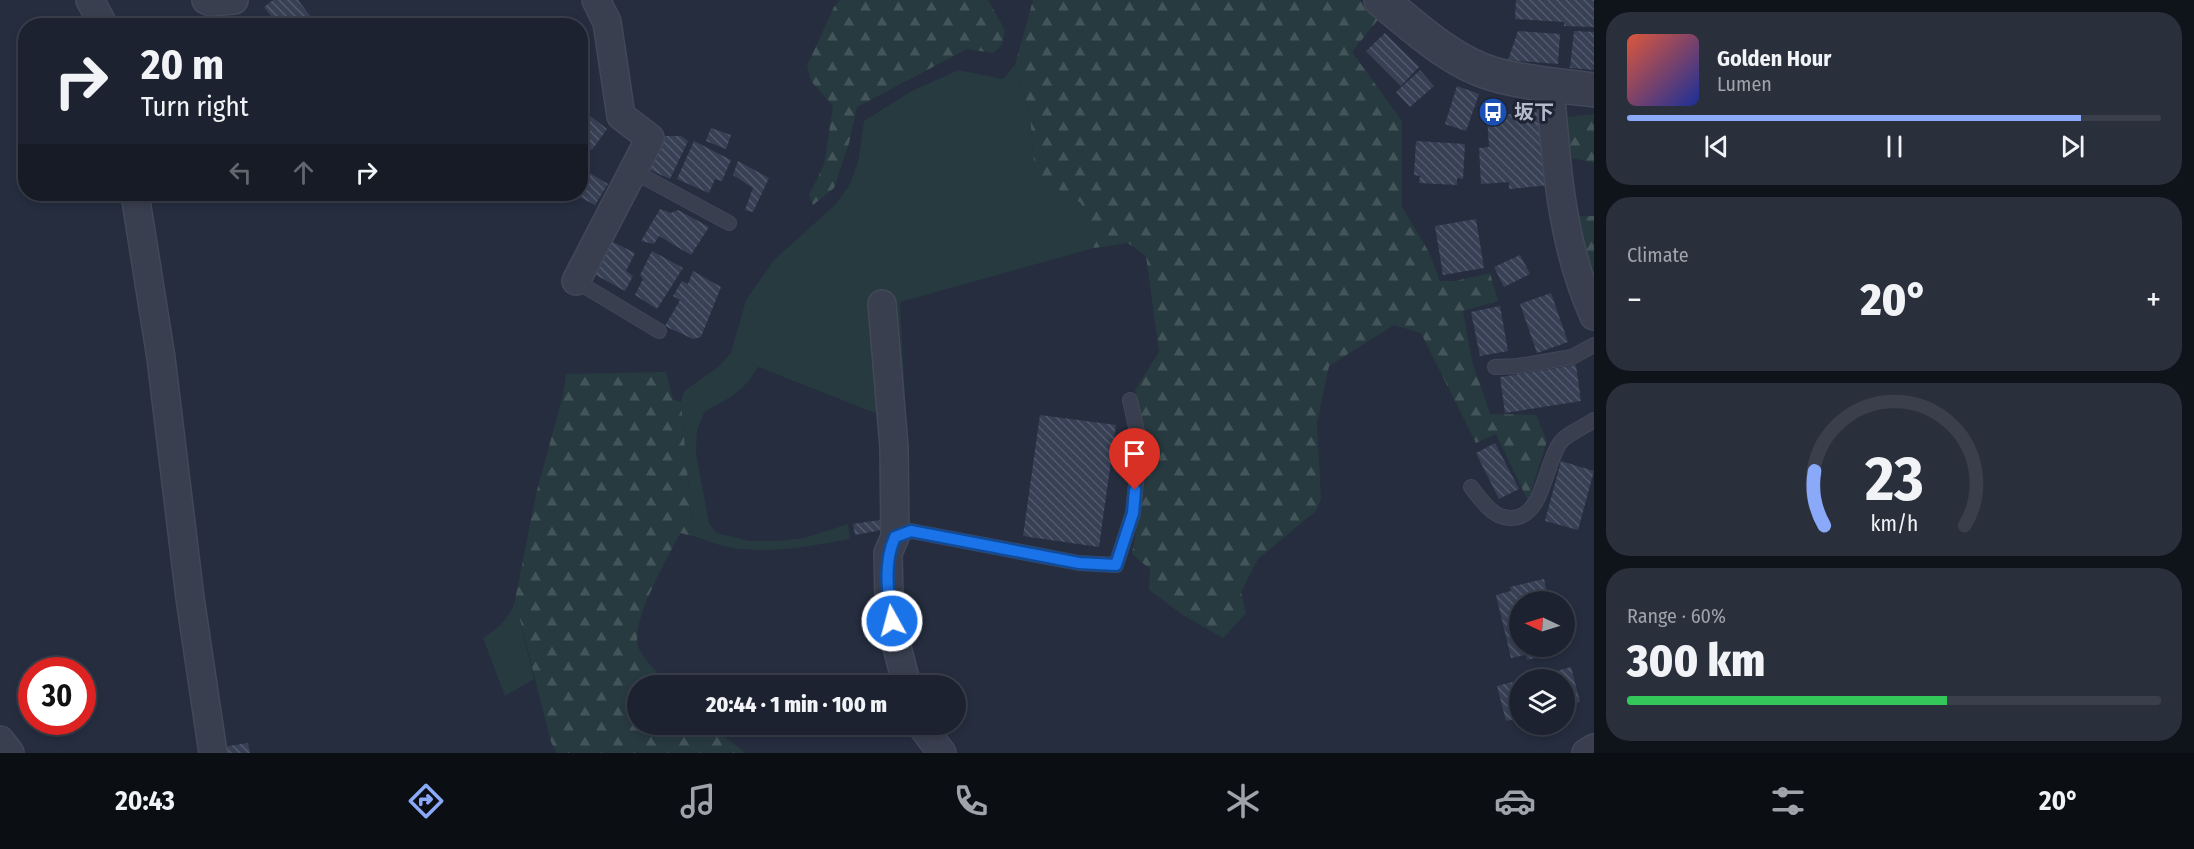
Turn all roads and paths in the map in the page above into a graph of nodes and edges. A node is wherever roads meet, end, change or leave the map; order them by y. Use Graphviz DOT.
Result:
graph roads {
  1 [pos="90,0"];
  2 [pos="206,0"];
  3 [pos="234,0"];
  4 [pos="596,0"];
  5 [pos="1381,0"];
  6 [pos="100,18"];
  7 [pos="1550,84"];
  8 [pos="1594,90"];
  9 [pos="633,171"];
  10 [pos="136,201"];
  11 [pos="729,223"];
  12 [pos="576,281"];
  13 [pos="882,304"];
  14 [pos="1594,316"];
  15 [pos="659,331"];
  16 [pos="1594,345"];
  17 [pos="1494,367"];
  18 [pos="1130,400"];
  19 [pos="1594,420"];
  20 [pos="1471,487"];
  21 [pos="895,537"];
  22 [pos="904,675"];
  23 [pos="928,735"];
  24 [pos="0,740"];
  25 [pos="1594,748"];
  26 [pos="10,753"];
  27 [pos="213,753"];
  28 [pos="942,753"];
  29 [pos="1586,753"];
  1 -- 6 [label="street"];
  2 -- 3 [label="street"];
  4 -- 9 [label="street"];
  5 -- 7 [label="street"];
  7 -- 8 [label="street"];
  7 -- 14 [label="street"];
  9 -- 11 [label="lane"];
  9 -- 12 [label="street"];
  10 -- 27 [label="street"];
  12 -- 15 [label="lane"];
  13 -- 21 [label="street"];
  16 -- 17 [label="lane"];
  18 -- 21 [label="lane"];
  19 -- 20 [label="lane"];
  21 -- 22 [label="street"];
  23 -- 28 [label="street"];
  24 -- 26 [label="street"];
  25 -- 29 [label="street"];
}
